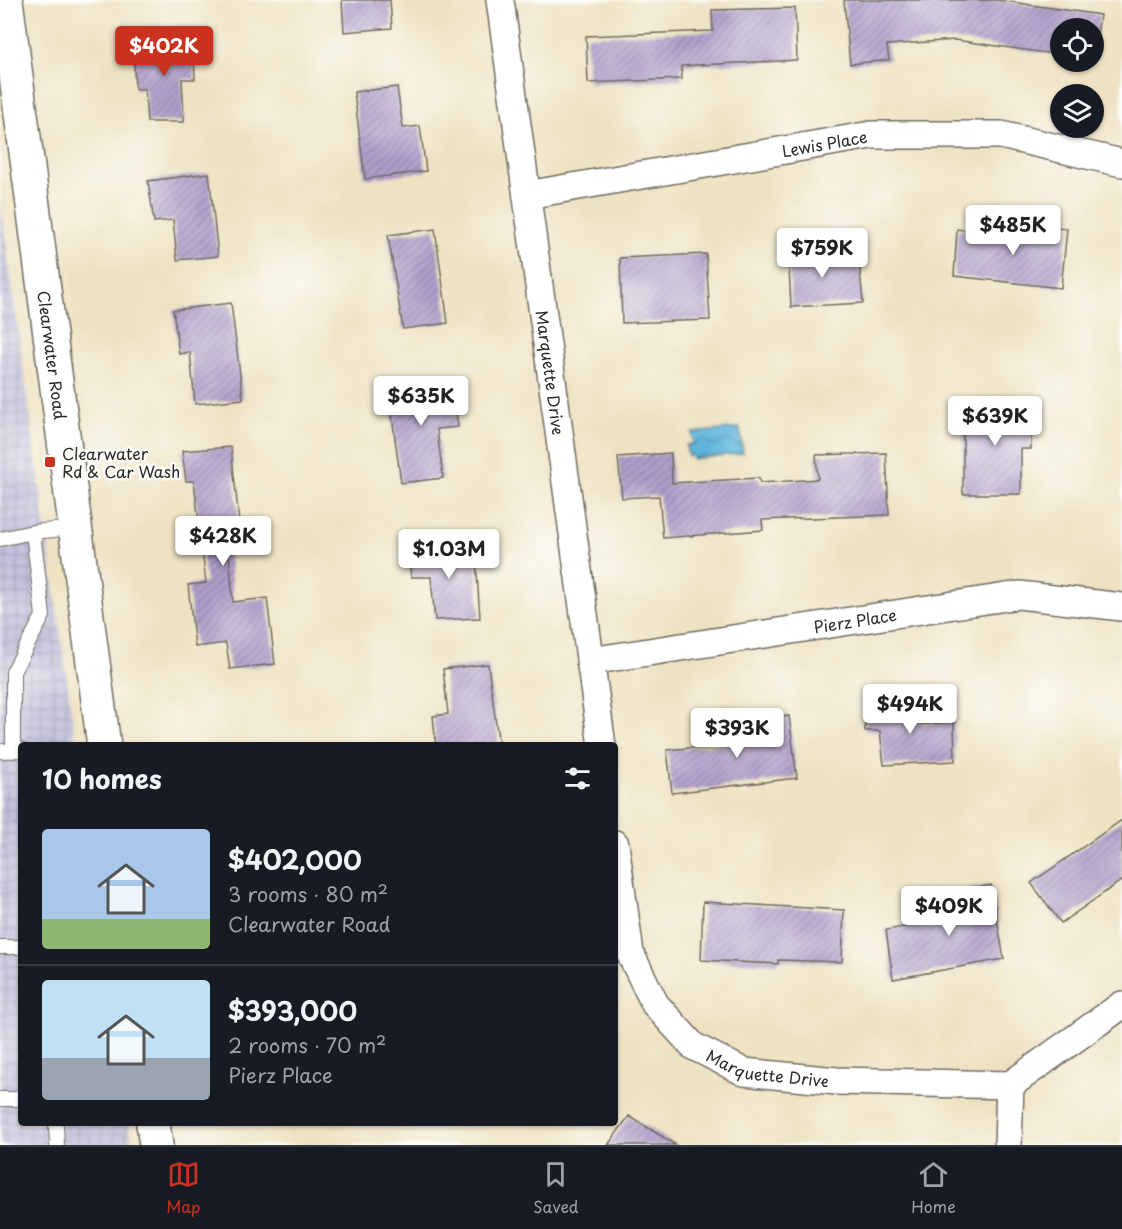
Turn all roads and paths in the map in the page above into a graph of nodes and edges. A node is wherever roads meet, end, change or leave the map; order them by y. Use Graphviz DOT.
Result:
graph roads {
  1 [pos="6,0"];
  2 [pos="500,0"];
  3 [pos="1122,163"];
  4 [pos="526,195"];
  5 [pos="75,528"];
  6 [pos="33,532"];
  7 [pos="0,539"];
  8 [pos="1122,607"];
  9 [pos="590,661"];
  10 [pos="103,742"];
  11 [pos="601,742"];
  12 [pos="11,751"];
  13 [pos="618,866"];
  14 [pos="0,947"];
  15 [pos="18,947"];
  16 [pos="1122,1005"];
  17 [pos="1010,1085"];
  18 [pos="0,1099"];
  19 [pos="18,1099"];
  20 [pos="56,1126"];
  21 [pos="153,1126"];
  22 [pos="57,1145"];
  23 [pos="156,1145"];
  24 [pos="1008,1145"];
  1 -- 5 [label="street, Clearwater Road"];
  2 -- 4 [label="street, Marquette Drive"];
  3 -- 4 [label="street, Lewis Place"];
  4 -- 9 [label="street, Marquette Drive"];
  5 -- 6 [label="lane"];
  5 -- 10 [label="street, Clearwater Road"];
  6 -- 7 [label="lane"];
  6 -- 12 [label="lane"];
  8 -- 9 [label="street, Pierz Place"];
  9 -- 11 [label="street, Marquette Drive"];
  13 -- 17 [label="street, Marquette Drive"];
  14 -- 15 [label="lane"];
  16 -- 17 [label="street"];
  17 -- 24 [label="street"];
  18 -- 19 [label="lane"];
  20 -- 22 [label="lane"];
  21 -- 23 [label="street"];
}
